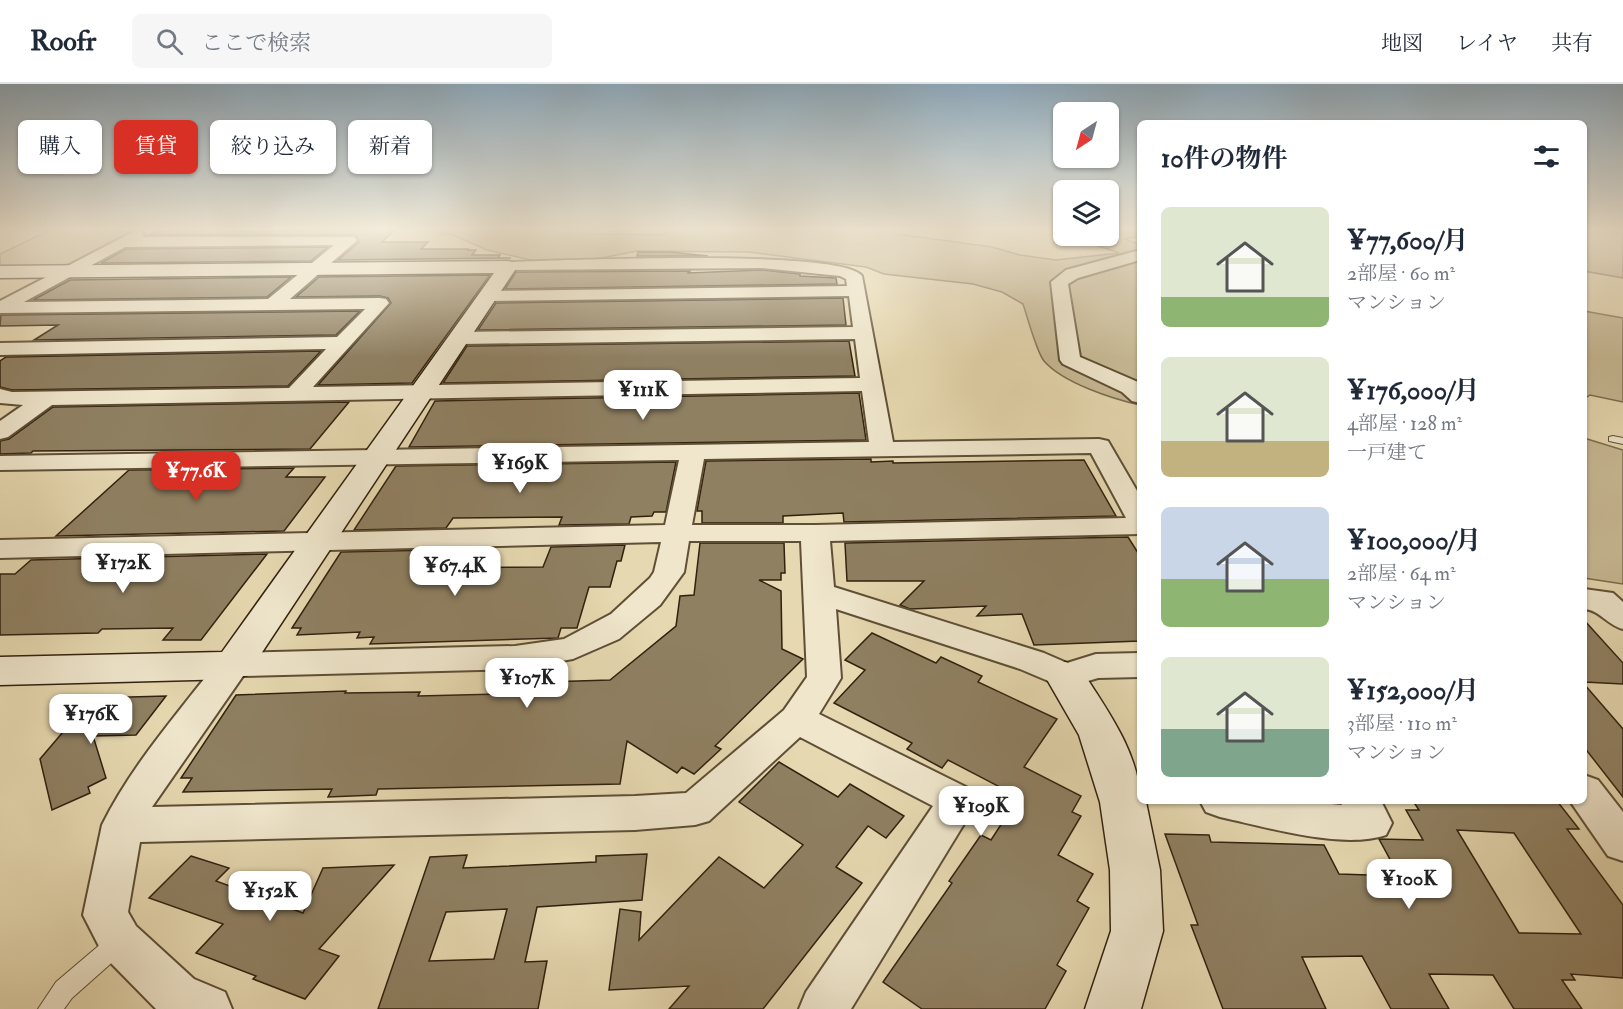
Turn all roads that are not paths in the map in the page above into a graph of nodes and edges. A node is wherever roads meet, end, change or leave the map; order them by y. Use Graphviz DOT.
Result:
graph roads {
  1 [pos="56,271"];
  2 [pos="67,271"];
  3 [pos="312,271"];
  4 [pos="505,271"];
  5 [pos="843,271"];
  6 [pos="1082,271"];
  7 [pos="0,272"];
  8 [pos="856,291"];
  9 [pos="488,296"];
  10 [pos="273,304"];
  11 [pos="1,308"];
  12 [pos="864,333"];
  13 [pos="460,338"];
  14 [pos="342,344"];
  15 [pos="0,350"];
  16 [pos="872,384"];
  17 [pos="421,391"];
  18 [pos="296,393"];
  19 [pos="1137,393"];
  20 [pos="0,396"];
  21 [pos="49,398"];
  22 [pos="0,432"];
  23 [pos="882,448"];
  24 [pos="693,452"];
  25 [pos="375,457"];
  26 [pos="0,463"];
  27 [pos="1137,514"];
  28 [pos="1137,526"];
  29 [pos="676,533"];
  30 [pos="815,533"];
  31 [pos="317,542"];
  32 [pos="0,549"];
  33 [pos="819,593"];
  34 [pos="1587,599"];
  35 [pos="1623,619"];
  36 [pos="232,665"];
  37 [pos="1137,665"];
  38 [pos="0,671"];
  39 [pos="1065,676"];
  40 [pos="797,719"];
  41 [pos="1128,788"];
  42 [pos="1587,795"];
  43 [pos="1234,804"];
  44 [pos="1362,804"];
  45 [pos="122,825"];
  46 [pos="1623,843"];
  47 [pos="120,941"];
  48 [pos="50,1009"];
  49 [pos="208,1009"];
  50 [pos="823,1009"];
  51 [pos="1113,1009"];
  1 -- 7 [label="street"];
  2 -- 11 [label="street"];
  3 -- 10 [label="street"];
  4 -- 9 [label="street"];
  5 -- 8 [label="street"];
  6 -- 19 [label="street"];
  8 -- 9 [label="street"];
  8 -- 12 [label="street"];
  9 -- 13 [label="street"];
  10 -- 11 [label="street"];
  10 -- 14 [label="street"];
  12 -- 13 [label="street"];
  12 -- 16 [label="street"];
  13 -- 17 [label="street"];
  14 -- 15 [label="street"];
  14 -- 18 [label="street"];
  16 -- 17 [label="street"];
  16 -- 23 [label="street"];
  17 -- 18 [label="street"];
  17 -- 25 [label="street"];
  18 -- 21 [label="street"];
  20 -- 21 [label="street"];
  21 -- 22 [label="street"];
  23 -- 24 [label="street"];
  23 -- 27 [label="street"];
  24 -- 25 [label="street"];
  24 -- 29 [label="street"];
  25 -- 26 [label="street"];
  25 -- 31 [label="street"];
  28 -- 30 [label="street"];
  29 -- 30 [label="street"];
  29 -- 31 [label="street"];
  29 -- 36 [label="street"];
  30 -- 33 [label="street"];
  31 -- 32 [label="street"];
  31 -- 36 [label="street"];
  33 -- 39 [label="street"];
  33 -- 40 [label="street"];
  34 -- 35 [label="street"];
  36 -- 38 [label="street"];
  36 -- 45 [label="street"];
  37 -- 39 [label="street"];
  39 -- 41 [label="street"];
  40 -- 45 [label="street"];
  40 -- 50 [label="street"];
  41 -- 51 [label="street"];
  42 -- 46 [label="street"];
  43 -- 44 [label="street"];
  45 -- 47 [label="street"];
  47 -- 48 [label="lane"];
  47 -- 49 [label="street"];
}
